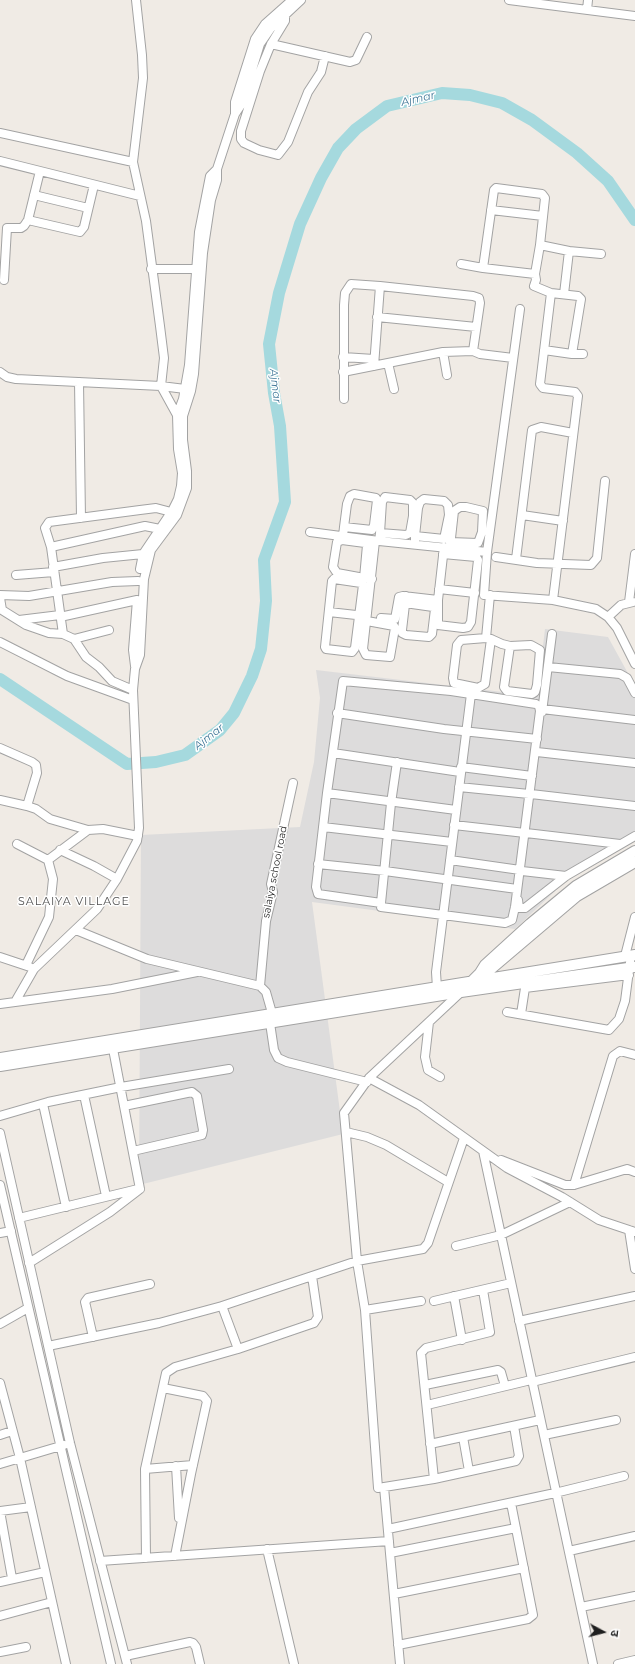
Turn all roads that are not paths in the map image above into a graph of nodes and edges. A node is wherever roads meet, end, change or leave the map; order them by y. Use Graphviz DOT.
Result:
graph roads {
  1 [pos="136,0"];
  2 [pos="292,0"];
  3 [pos="302,0"];
  4 [pos="509,0"];
  5 [pos="588,0"];
  6 [pos="534,2"];
  7 [pos="587,10"];
  8 [pos="283,12"];
  9 [pos="635,16"];
  10 [pos="367,37"];
  11 [pos="271,44"];
  12 [pos="325,56"];
  13 [pos="0,132"];
  14 [pos="0,162"];
  15 [pos="133,162"];
  16 [pos="40,172"];
  17 [pos="94,185"];
  18 [pos="34,195"];
  19 [pos="140,196"];
  20 [pos="88,208"];
  21 [pos="491,210"];
  22 [pos="543,216"];
  23 [pos="28,220"];
  24 [pos="540,246"];
  25 [pos="569,251"];
  26 [pos="200,253"];
  27 [pos="601,254"];
  28 [pos="461,264"];
  29 [pos="484,268"];
  30 [pos="151,269"];
  31 [pos="195,269"];
  32 [pos="535,274"];
  33 [pos="4,280"];
  34 [pos="380,286"];
  35 [pos="551,293"];
  36 [pos="564,294"];
  37 [pos="520,309"];
  38 [pos="377,317"];
  39 [pos="476,327"];
  40 [pos="544,350"];
  41 [pos="443,352"];
  42 [pos="472,352"];
  43 [pos="572,354"];
  44 [pos="583,354"];
  45 [pos="344,357"];
  46 [pos="513,358"];
  47 [pos="374,362"];
  48 [pos="388,363"];
  49 [pos="0,372"];
  50 [pos="344,372"];
  51 [pos="447,375"];
  52 [pos="79,382"];
  53 [pos="161,386"];
  54 [pos="184,389"];
  55 [pos="394,389"];
  56 [pos="344,399"];
  57 [pos="180,415"];
  58 [pos="573,433"];
  59 [pos="605,481"];
  60 [pos="175,513"];
  61 [pos="522,515"];
  62 [pos="82,518"];
  63 [pos="563,521"];
  64 [pos="344,528"];
  65 [pos="160,529"];
  66 [pos="310,532"];
  67 [pos="343,536"];
  68 [pos="378,538"];
  69 [pos="415,540"];
  70 [pos="51,547"];
  71 [pos="447,548"];
  72 [pos="487,552"];
  73 [pos="143,554"];
  74 [pos="635,554"];
  75 [pos="496,557"];
  76 [pos="516,559"];
  77 [pos="558,564"];
  78 [pos="54,570"];
  79 [pos="16,575"];
  80 [pos="368,579"];
  81 [pos="138,581"];
  82 [pos="439,589"];
  83 [pos="57,593"];
  84 [pos="475,593"];
  85 [pos="490,595"];
  86 [pos="0,597"];
  87 [pos="137,600"];
  88 [pos="405,600"];
  89 [pos="438,600"];
  90 [pos="553,600"];
  91 [pos="632,602"];
  92 [pos="329,612"];
  93 [pos="60,616"];
  94 [pos="608,617"];
  95 [pos="365,618"];
  96 [pos="19,620"];
  97 [pos="109,630"];
  98 [pos="63,634"];
  99 [pos="552,634"];
  100 [pos="489,638"];
  101 [pos="74,639"];
  102 [pos="0,642"];
  103 [pos="510,646"];
  104 [pos="635,664"];
  105 [pos="548,667"];
  106 [pos="136,669"];
  107 [pos="133,690"];
  108 [pos="635,693"];
  109 [pos="470,694"];
  110 [pos="134,700"];
  111 [pos="542,709"];
  112 [pos="337,713"];
  113 [pos="635,720"];
  114 [pos="466,732"];
  115 [pos="537,739"];
  116 [pos="0,748"];
  117 [pos="537,752"];
  118 [pos="332,753"];
  119 [pos="397,762"];
  120 [pos="635,763"];
  121 [pos="461,770"];
  122 [pos="532,776"];
  123 [pos="293,783"];
  124 [pos="459,787"];
  125 [pos="326,793"];
  126 [pos="530,794"];
  127 [pos="0,800"];
  128 [pos="391,803"];
  129 [pos="27,806"];
  130 [pos="635,806"];
  131 [pos="456,810"];
  132 [pos="454,825"];
  133 [pos="323,827"];
  134 [pos="88,830"];
  135 [pos="138,832"];
  136 [pos="388,833"];
  137 [pos="525,833"];
  138 [pos="635,836"];
  139 [pos="452,842"];
  140 [pos="18,844"];
  141 [pos="620,844"];
  142 [pos="60,850"];
  143 [pos="635,851"];
  144 [pos="48,860"];
  145 [pos="450,860"];
  146 [pos="635,862"];
  147 [pos="318,864"];
  148 [pos="521,870"];
  149 [pos="384,871"];
  150 [pos="566,876"];
  151 [pos="117,879"];
  152 [pos="447,880"];
  153 [pos="517,889"];
  154 [pos="381,903"];
  155 [pos="444,915"];
  156 [pos="635,916"];
  157 [pos="76,930"];
  158 [pos="630,955"];
  159 [pos="0,957"];
  160 [pos="26,965"];
  161 [pos="34,969"];
  162 [pos="631,970"];
  163 [pos="200,972"];
  164 [pos="479,974"];
  165 [pos="471,982"];
  166 [pos="260,986"];
  167 [pos="437,988"];
  168 [pos="461,992"];
  169 [pos="15,1002"];
  170 [pos="0,1004"];
  171 [pos="507,1012"];
  172 [pos="272,1013"];
  173 [pos="521,1014"];
  174 [pos="258,1020"];
  175 [pos="429,1022"];
  176 [pos="270,1023"];
  177 [pos="113,1049"];
  178 [pos="635,1055"];
  179 [pos="0,1058"];
  180 [pos="0,1066"];
  181 [pos="229,1069"];
  182 [pos="440,1077"];
  183 [pos="368,1080"];
  184 [pos="121,1087"];
  185 [pos="84,1095"];
  186 [pos="43,1104"];
  187 [pos="124,1106"];
  188 [pos="0,1116"];
  189 [pos="346,1132"];
  190 [pos="0,1133"];
  191 [pos="464,1138"];
  192 [pos="133,1151"];
  193 [pos="483,1151"];
  194 [pos="500,1160"];
  195 [pos="635,1172"];
  196 [pos="448,1182"];
  197 [pos="0,1184"];
  198 [pos="574,1185"];
  199 [pos="140,1189"];
  200 [pos="106,1196"];
  201 [pos="570,1202"];
  202 [pos="66,1207"];
  203 [pos="19,1218"];
  204 [pos="11,1231"];
  205 [pos="632,1231"];
  206 [pos="0,1233"];
  207 [pos="501,1235"];
  208 [pos="456,1246"];
  209 [pos="357,1261"];
  210 [pos="29,1262"];
  211 [pos="635,1269"];
  212 [pos="312,1276"];
  213 [pos="511,1283"];
  214 [pos="150,1284"];
  215 [pos="483,1290"];
  216 [pos="454,1296"];
  217 [pos="635,1296"];
  218 [pos="434,1301"];
  219 [pos="421,1302"];
  220 [pos="222,1306"];
  221 [pos="28,1308"];
  222 [pos="365,1310"];
  223 [pos="519,1321"];
  224 [pos="0,1324"];
  225 [pos="93,1337"];
  226 [pos="462,1340"];
  227 [pos="48,1346"];
  228 [pos="238,1349"];
  229 [pos="635,1357"];
  230 [pos="532,1381"];
  231 [pos="0,1383"];
  232 [pos="425,1385"];
  233 [pos="505,1386"];
  234 [pos="163,1388"];
  235 [pos="427,1405"];
  236 [pos="540,1420"];
  237 [pos="616,1420"];
  238 [pos="514,1426"];
  239 [pos="12,1431"];
  240 [pos="0,1435"];
  241 [pos="544,1436"];
  242 [pos="463,1437"];
  243 [pos="70,1443"];
  244 [pos="430,1444"];
  245 [pos="60,1446"];
  246 [pos="20,1458"];
  247 [pos="0,1464"];
  248 [pos="193,1465"];
  249 [pos="176,1466"];
  250 [pos="145,1469"];
  251 [pos="469,1471"];
  252 [pos="624,1476"];
  253 [pos="434,1479"];
  254 [pos="384,1487"];
  255 [pos="556,1493"];
  256 [pos="511,1503"];
  257 [pos="31,1507"];
  258 [pos="0,1511"];
  259 [pos="180,1528"];
  260 [pos="516,1528"];
  261 [pos="388,1529"];
  262 [pos="635,1536"];
  263 [pos="2,1538"];
  264 [pos="389,1541"];
  265 [pos="268,1549"];
  266 [pos="569,1551"];
  267 [pos="390,1553"];
  268 [pos="175,1556"];
  269 [pos="146,1558"];
  270 [pos="100,1560"];
  271 [pos="524,1568"];
  272 [pos="45,1572"];
  273 [pos="12,1578"];
  274 [pos="0,1582"];
  275 [pos="394,1594"];
  276 [pos="635,1596"];
  277 [pos="52,1602"];
  278 [pos="581,1607"];
  279 [pos="0,1616"];
  280 [pos="398,1646"];
  281 [pos="26,1647"];
  282 [pos="0,1652"];
  283 [pos="126,1660"];
  284 [pos="635,1660"];
  285 [pos="66,1664"];
  286 [pos="111,1664"];
  287 [pos="200,1664"];
  288 [pos="294,1664"];
  289 [pos="400,1664"];
  290 [pos="593,1664"];
  291 [pos="618,1664"];
  1 -- 15 [label="street"];
  2 -- 8 [label="street"];
  3 -- 8 [label="street"];
  4 -- 6 [label="street"];
  5 -- 7 [label="street"];
  6 -- 7 [label="street"];
  7 -- 9 [label="street"];
  8 -- 11 [label="street"];
  8 -- 26 [label="street"];
  10 -- 12 [label="street"];
  11 -- 12 [label="street"];
  11 -- 12 [label="street"];
  13 -- 15 [label="street"];
  14 -- 16 [label="street"];
  15 -- 19 [label="street"];
  16 -- 17 [label="street"];
  16 -- 18 [label="street"];
  17 -- 19 [label="street"];
  17 -- 20 [label="street"];
  18 -- 20 [label="street"];
  18 -- 23 [label="street"];
  19 -- 30 [label="street"];
  20 -- 23 [label="street"];
  21 -- 22 [label="street"];
  21 -- 22 [label="street"];
  21 -- 29 [label="street"];
  22 -- 24 [label="street"];
  23 -- 33 [label="street"];
  24 -- 25 [label="street"];
  24 -- 32 [label="street"];
  25 -- 27 [label="street"];
  25 -- 36 [label="street"];
  26 -- 31 [label="street"];
  26 -- 57 [label="street"];
  28 -- 29 [label="street"];
  29 -- 32 [label="street"];
  30 -- 31 [label="street"];
  30 -- 53 [label="street"];
  31 -- 54 [label="street"];
  32 -- 35 [label="street"];
  34 -- 38 [label="street"];
  34 -- 39 [label="street"];
  34 -- 45 [label="street"];
  35 -- 36 [label="street"];
  35 -- 40 [label="street"];
  36 -- 43 [label="street"];
  37 -- 46 [label="street"];
  38 -- 39 [label="street"];
  38 -- 47 [label="street"];
  39 -- 42 [label="street"];
  40 -- 43 [label="street"];
  40 -- 58 [label="street"];
  41 -- 42 [label="street"];
  41 -- 48 [label="street"];
  41 -- 51 [label="street"];
  42 -- 46 [label="street"];
  43 -- 44 [label="street"];
  45 -- 47 [label="street"];
  45 -- 50 [label="street"];
  46 -- 72 [label="street"];
  47 -- 48 [label="street"];
  47 -- 50 [label="street"];
  48 -- 55 [label="street"];
  49 -- 52 [label="street"];
  50 -- 56 [label="street"];
  52 -- 53 [label="street"];
  52 -- 62 [label="street"];
  53 -- 54 [label="street"];
  53 -- 57 [label="street"];
  54 -- 57 [label="street"];
  57 -- 60 [label="street"];
  58 -- 61 [label="street"];
  58 -- 63 [label="street"];
  59 -- 77 [label="street"];
  60 -- 62 [label="street"];
  60 -- 65 [label="street"];
  60 -- 106 [label="street"];
  61 -- 63 [label="street"];
  61 -- 76 [label="street"];
  62 -- 70 [label="street"];
  63 -- 77 [label="street"];
  64 -- 64 [label="street"];
  64 -- 67 [label="street"];
  65 -- 70 [label="street"];
  65 -- 73 [label="street"];
  66 -- 67 [label="street"];
  67 -- 68 [label="street"];
  68 -- 68 [label="street"];
  68 -- 69 [label="street"];
  68 -- 80 [label="street"];
  69 -- 69 [label="street"];
  69 -- 71 [label="street"];
  70 -- 78 [label="street"];
  71 -- 71 [label="street"];
  71 -- 72 [label="street"];
  71 -- 82 [label="street"];
  71 -- 84 [label="street"];
  72 -- 85 [label="street"];
  73 -- 78 [label="street"];
  73 -- 81 [label="street"];
  74 -- 91 [label="street"];
  75 -- 76 [label="street"];
  76 -- 77 [label="street"];
  77 -- 90 [label="street"];
  78 -- 79 [label="street"];
  78 -- 83 [label="street"];
  80 -- 80 [label="street"];
  80 -- 95 [label="street"];
  81 -- 83 [label="street"];
  81 -- 87 [label="street"];
  82 -- 84 [label="street"];
  82 -- 89 [label="street"];
  83 -- 86 [label="street"];
  83 -- 93 [label="street"];
  84 -- 89 [label="street"];
  85 -- 90 [label="street"];
  85 -- 100 [label="street"];
  86 -- 96 [label="street"];
  87 -- 93 [label="street"];
  87 -- 106 [label="street"];
  88 -- 88 [label="street"];
  88 -- 89 [label="street"];
  88 -- 95 [label="street"];
  90 -- 94 [label="street"];
  91 -- 94 [label="street"];
  92 -- 95 [label="street"];
  92 -- 95 [label="street"];
  92 -- 95 [label="street"];
  93 -- 96 [label="street"];
  93 -- 98 [label="street"];
  94 -- 104 [label="street"];
  95 -- 95 [label="street"];
  96 -- 98 [label="street"];
  97 -- 101 [label="street"];
  98 -- 101 [label="street"];
  99 -- 105 [label="street"];
  100 -- 100 [label="street"];
  100 -- 103 [label="street"];
  101 -- 107 [label="street"];
  102 -- 110 [label="street"];
  103 -- 103 [label="street"];
  105 -- 108 [label="street"];
  105 -- 111 [label="street"];
  106 -- 107 [label="street"];
  107 -- 110 [label="street"];
  109 -- 112 [label="street"];
  109 -- 114 [label="street"];
  109 -- 115 [label="street"];
  110 -- 135 [label="street"];
  111 -- 113 [label="street"];
  111 -- 117 [label="street"];
  112 -- 114 [label="street"];
  112 -- 118 [label="street"];
  114 -- 115 [label="street"];
  114 -- 121 [label="street"];
  115 -- 122 [label="street"];
  116 -- 129 [label="street"];
  117 -- 120 [label="street"];
  117 -- 126 [label="street"];
  118 -- 119 [label="street"];
  118 -- 125 [label="street"];
  119 -- 121 [label="street"];
  119 -- 128 [label="street"];
  121 -- 122 [label="street"];
  121 -- 124 [label="street"];
  122 -- 126 [label="street"];
  123 -- 166 [label="street, salaiya school road"];
  124 -- 126 [label="street"];
  124 -- 131 [label="street"];
  125 -- 128 [label="street"];
  125 -- 133 [label="street"];
  126 -- 130 [label="street"];
  126 -- 137 [label="street"];
  127 -- 129 [label="street"];
  128 -- 131 [label="street"];
  128 -- 136 [label="street"];
  129 -- 134 [label="street"];
  131 -- 132 [label="street"];
  132 -- 137 [label="street"];
  132 -- 139 [label="street"];
  133 -- 136 [label="street"];
  133 -- 147 [label="street"];
  134 -- 135 [label="street"];
  134 -- 142 [label="street"];
  135 -- 151 [label="street"];
  136 -- 139 [label="street"];
  136 -- 149 [label="street"];
  137 -- 141 [label="street"];
  137 -- 148 [label="street"];
  138 -- 141 [label="street"];
  139 -- 145 [label="street"];
  140 -- 144 [label="street"];
  141 -- 150 [label="street"];
  142 -- 144 [label="street"];
  142 -- 151 [label="street"];
  143 -- 164 [label="street"];
  144 -- 160 [label="street"];
  145 -- 148 [label="street"];
  145 -- 152 [label="street"];
  146 -- 164 [label="street"];
  147 -- 149 [label="street"];
  147 -- 154 [label="street"];
  148 -- 150 [label="street"];
  148 -- 150 [label="street"];
  148 -- 153 [label="street"];
  149 -- 152 [label="street"];
  149 -- 154 [label="street"];
  151 -- 157 [label="street"];
  152 -- 153 [label="street"];
  152 -- 155 [label="street"];
  153 -- 155 [label="street"];
  154 -- 155 [label="street"];
  155 -- 167 [label="street"];
  156 -- 158 [label="street"];
  157 -- 161 [label="street"];
  157 -- 163 [label="street"];
  158 -- 162 [label="street"];
  158 -- 165 [label="street"];
  159 -- 160 [label="street"];
  160 -- 161 [label="street"];
  161 -- 169 [label="street"];
  162 -- 168 [label="street"];
  162 -- 173 [label="street"];
  162 -- 173 [label="street"];
  163 -- 166 [label="street"];
  163 -- 169 [label="street"];
  164 -- 165 [label="street"];
  165 -- 167 [label="street"];
  165 -- 168 [label="street"];
  166 -- 172 [label="street"];
  167 -- 172 [label="street"];
  168 -- 175 [label="street"];
  168 -- 176 [label="street"];
  169 -- 170 [label="street"];
  171 -- 173 [label="street"];
  172 -- 174 [label="street"];
  174 -- 176 [label="street"];
  174 -- 177 [label="street"];
  174 -- 179 [label="street"];
  175 -- 182 [label="street"];
  175 -- 183 [label="street"];
  176 -- 183 [label="street"];
  177 -- 180 [label="street"];
  177 -- 184 [label="street"];
  178 -- 198 [label="street"];
  181 -- 184 [label="street"];
  183 -- 189 [label="street"];
  183 -- 191 [label="street"];
  184 -- 185 [label="street"];
  184 -- 187 [label="street"];
  185 -- 186 [label="street"];
  185 -- 200 [label="street"];
  186 -- 188 [label="street"];
  186 -- 202 [label="street"];
  187 -- 192 [label="street"];
  187 -- 192 [label="street"];
  189 -- 196 [label="street"];
  189 -- 209 [label="street"];
  190 -- 203 [label="street"];
  191 -- 193 [label="street"];
  191 -- 196 [label="street"];
  192 -- 199 [label="street"];
  193 -- 201 [label="street"];
  193 -- 207 [label="street"];
  194 -- 198 [label="street"];
  195 -- 198 [label="street"];
  196 -- 209 [label="street"];
  197 -- 204 [label="street"];
  199 -- 200 [label="street"];
  199 -- 210 [label="street"];
  200 -- 202 [label="street"];
  201 -- 205 [label="street"];
  201 -- 207 [label="street"];
  202 -- 203 [label="street"];
  203 -- 210 [label="street"];
  204 -- 206 [label="street"];
  204 -- 221 [label="street"];
  205 -- 211 [label="street"];
  207 -- 208 [label="street"];
  207 -- 213 [label="street"];
  209 -- 212 [label="street"];
  209 -- 222 [label="street"];
  210 -- 227 [label="street"];
  212 -- 220 [label="street"];
  212 -- 228 [label="street"];
  213 -- 215 [label="street"];
  213 -- 223 [label="street"];
  214 -- 225 [label="street"];
  215 -- 216 [label="street"];
  215 -- 226 [label="street"];
  216 -- 218 [label="street"];
  216 -- 226 [label="street"];
  217 -- 223 [label="street"];
  219 -- 222 [label="street"];
  220 -- 225 [label="street"];
  220 -- 228 [label="street"];
  221 -- 224 [label="street"];
  221 -- 245 [label="street"];
  222 -- 254 [label="street"];
  223 -- 230 [label="street"];
  225 -- 227 [label="street"];
  226 -- 232 [label="street"];
  227 -- 243 [label="street"];
  228 -- 234 [label="street"];
  229 -- 230 [label="street"];
  230 -- 233 [label="street"];
  230 -- 236 [label="street"];
  231 -- 239 [label="street"];
  232 -- 233 [label="street"];
  232 -- 235 [label="street"];
  233 -- 235 [label="street"];
  234 -- 248 [label="street"];
  234 -- 250 [label="street"];
  235 -- 244 [label="street"];
  236 -- 238 [label="street"];
  236 -- 241 [label="street"];
  237 -- 241 [label="street"];
  238 -- 242 [label="street"];
  238 -- 251 [label="street"];
  239 -- 240 [label="street"];
  239 -- 246 [label="street"];
  241 -- 255 [label="street"];
  242 -- 244 [label="street"];
  242 -- 251 [label="street"];
  243 -- 245 [label="street"];
  243 -- 270 [label="street"];
  244 -- 253 [label="street"];
  245 -- 246 [label="street"];
  245 -- 286 [label="street"];
  246 -- 247 [label="street"];
  246 -- 257 [label="street"];
  248 -- 249 [label="street"];
  248 -- 259 [label="street"];
  249 -- 250 [label="street"];
  249 -- 259 [label="street"];
  250 -- 269 [label="street"];
  251 -- 253 [label="street"];
  252 -- 255 [label="street"];
  253 -- 254 [label="street"];
  254 -- 261 [label="street"];
  255 -- 256 [label="street"];
  255 -- 266 [label="street"];
  256 -- 260 [label="street"];
  256 -- 261 [label="street"];
  257 -- 258 [label="street"];
  257 -- 272 [label="street"];
  258 -- 263 [label="street"];
  259 -- 268 [label="street"];
  260 -- 267 [label="street"];
  260 -- 271 [label="street"];
  261 -- 264 [label="street"];
  262 -- 266 [label="street"];
  263 -- 273 [label="street"];
  264 -- 265 [label="street"];
  264 -- 267 [label="street"];
  265 -- 268 [label="street"];
  265 -- 288 [label="street"];
  266 -- 278 [label="street"];
  267 -- 275 [label="street"];
  268 -- 269 [label="street"];
  269 -- 270 [label="street"];
  270 -- 283 [label="street"];
  271 -- 275 [label="street"];
  271 -- 280 [label="street"];
  272 -- 273 [label="street"];
  272 -- 277 [label="street"];
  273 -- 274 [label="street"];
  275 -- 280 [label="street"];
  276 -- 278 [label="street"];
  277 -- 279 [label="street"];
  277 -- 285 [label="street"];
  278 -- 290 [label="street"];
  280 -- 289 [label="street"];
  281 -- 282 [label="street"];
  283 -- 287 [label="street"];
  284 -- 291 [label="street"];
}
